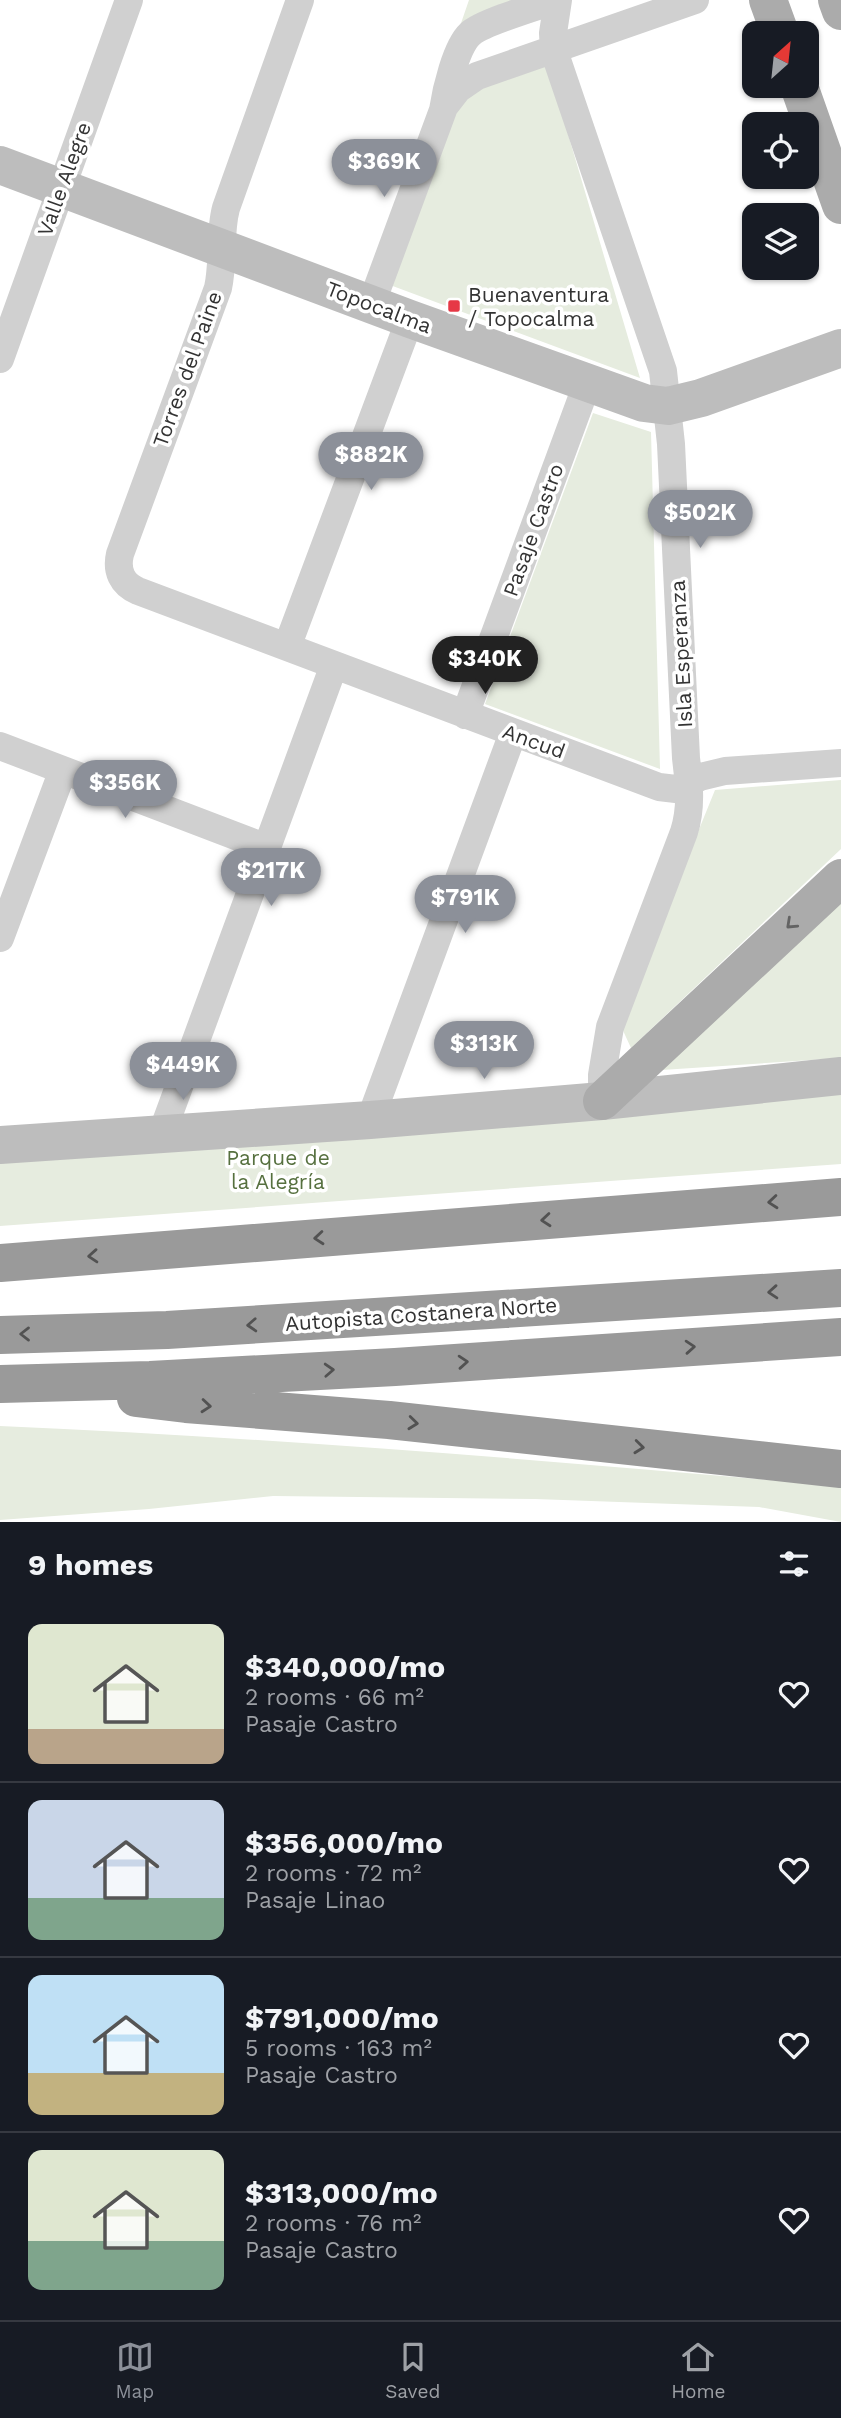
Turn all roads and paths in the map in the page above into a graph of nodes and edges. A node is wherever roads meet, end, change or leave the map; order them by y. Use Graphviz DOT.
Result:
graph roads {
  1 [pos="129,0"];
  2 [pos="300,0"];
  3 [pos="557,0"];
  4 [pos="695,0"];
  5 [pos="768,0"];
  6 [pos="837,0"];
  7 [pos="841,10"];
  8 [pos="776,21"];
  9 [pos="554,51"];
  10 [pos="803,98"];
  11 [pos="443,110"];
  12 [pos="0,165"];
  13 [pos="61,188"];
  14 [pos="841,205"];
  15 [pos="221,248"];
  16 [pos="371,305"];
  17 [pos="410,319"];
  18 [pos="841,348"];
  19 [pos="2,349"];
  20 [pos="587,384"];
  21 [pos="668,406"];
  22 [pos="121,577"];
  23 [pos="287,648"];
  24 [pos="334,665"];
  25 [pos="465,715"];
  26 [pos="513,733"];
  27 [pos="0,746"];
  28 [pos="841,764"];
  29 [pos="63,770"];
  30 [pos="689,784"];
  31 [pos="267,848"];
  32 [pos="841,878"];
  33 [pos="0,938"];
  34 [pos="841,1076"];
  35 [pos="602,1101"];
  36 [pos="370,1120"];
  37 [pos="162,1133"];
  38 [pos="0,1145"];
  39 [pos="841,1197"];
  40 [pos="0,1263"];
  41 [pos="841,1288"];
  42 [pos="0,1335"];
  43 [pos="841,1337"];
  44 [pos="8,1384"];
  45 [pos="841,1469"];
  1 -- 13 [label="street, Valle Alegre"];
  2 -- 15 [label="street, Torres del Paine"];
  3 -- 9 [label="street, Isla Esperanza"];
  3 -- 11 [label="street"];
  4 -- 9 [label="street"];
  5 -- 8 [label="main road"];
  6 -- 7 [label="main road"];
  9 -- 11 [label="street"];
  9 -- 21 [label="street, Isla Esperanza"];
  10 -- 14 [label="main road"];
  11 -- 16 [label="street"];
  12 -- 13 [label="street, Topocalma"];
  13 -- 15 [label="street, Topocalma"];
  13 -- 19 [label="street, Valle Alegre"];
  15 -- 16 [label="street, Topocalma"];
  15 -- 22 [label="street, Torres del Paine"];
  16 -- 17 [label="street, Topocalma"];
  17 -- 20 [label="street, Topocalma"];
  17 -- 23 [label="street"];
  18 -- 21 [label="street, Topocalma"];
  20 -- 21 [label="street, Topocalma"];
  20 -- 25 [label="street, Pasaje Castro"];
  21 -- 30 [label="street, Isla Esperanza"];
  22 -- 23 [label="street, Ancud"];
  23 -- 24 [label="street, Ancud"];
  24 -- 25 [label="street, Ancud"];
  24 -- 31 [label="street"];
  25 -- 26 [label="street, Ancud"];
  26 -- 30 [label="street, Ancud"];
  26 -- 36 [label="street"];
  27 -- 29 [label="street"];
  28 -- 30 [label="street, Ancud"];
  29 -- 31 [label="street"];
  29 -- 33 [label="street"];
  30 -- 35 [label="street, Isla Esperanza"];
  31 -- 37 [label="street"];
  32 -- 35 [label="main road, one-way"];
  34 -- 35 [label="street"];
  35 -- 36 [label="street"];
  36 -- 37 [label="street"];
  37 -- 38 [label="street"];
  39 -- 40 [label="highway, one-way"];
  41 -- 42 [label="highway, Autopista Costanera Norte, one-way"];
  44 -- 43 [label="highway, one-way"];
  44 -- 45 [label="highway, one-way"];
}
